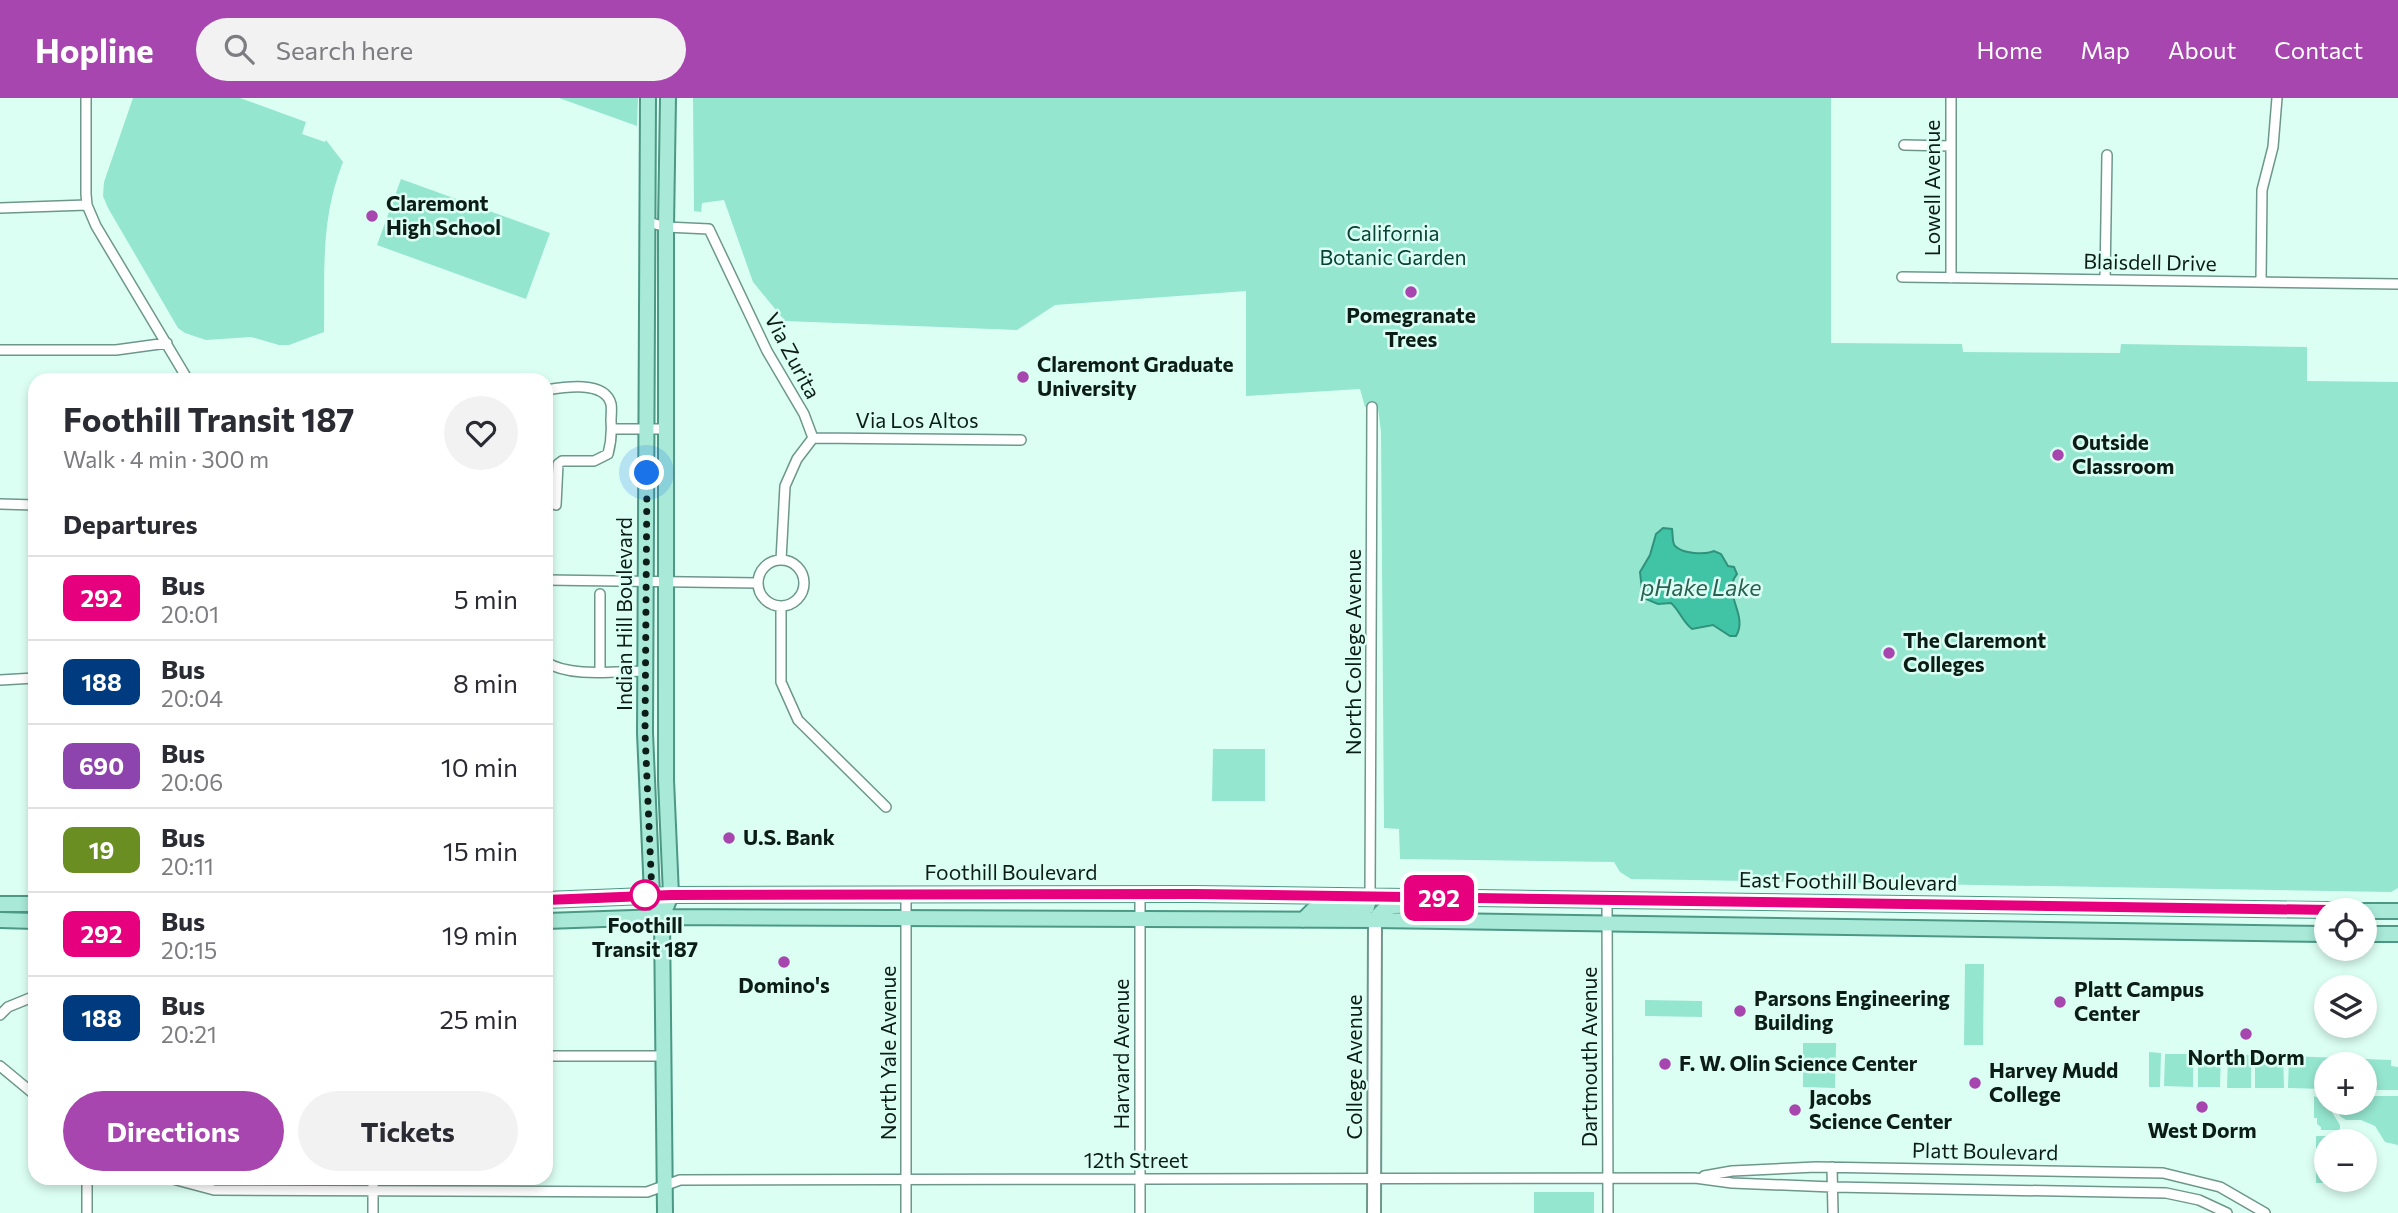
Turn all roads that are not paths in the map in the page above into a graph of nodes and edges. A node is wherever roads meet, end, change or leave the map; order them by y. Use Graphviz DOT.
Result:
graph roads {
  1 [pos="86,98"];
  2 [pos="648,98"];
  3 [pos="668,98"];
  4 [pos="1951,98"];
  5 [pos="2277,98"];
  6 [pos="1904,145"];
  7 [pos="1951,146"];
  8 [pos="2107,155"];
  9 [pos="88,205"];
  10 [pos="0,208"];
  11 [pos="648,222"];
  12 [pos="666,227"];
  13 [pos="1902,277"];
  14 [pos="1951,278"];
  15 [pos="2105,280"];
  16 [pos="2261,282"];
  17 [pos="2398,284"];
  18 [pos="167,343"];
  19 [pos="0,350"];
  20 [pos="184,373"];
  21 [pos="553,389"];
  22 [pos="1372,407"];
  23 [pos="612,429"];
  24 [pos="648,429"];
  25 [pos="666,429"];
  26 [pos="813,438"];
  27 [pos="1021,440"];
  28 [pos="0,505"];
  29 [pos="28,505"];
  30 [pos="556,505"];
  31 [pos="780,561"];
  32 [pos="553,580"];
  33 [pos="647,581"];
  34 [pos="666,581"];
  35 [pos="758,583"];
  36 [pos="600,594"];
  37 [pos="781,606"];
  38 [pos="553,666"];
  39 [pos="600,671"];
  40 [pos="646,671"];
  41 [pos="28,678"];
  42 [pos="0,680"];
  43 [pos="886,807"];
  44 [pos="906,894"];
  45 [pos="1140,894"];
  46 [pos="652,895"];
  47 [pos="671,895"];
  48 [pos="1370,896"];
  49 [pos="1449,898"];
  50 [pos="553,900"];
  51 [pos="1608,900"];
  52 [pos="0,904"];
  53 [pos="28,904"];
  54 [pos="2314,910"];
  55 [pos="2377,911"];
  56 [pos="2398,911"];
  57 [pos="662,917"];
  58 [pos="907,919"];
  59 [pos="1140,919"];
  60 [pos="0,920"];
  61 [pos="28,920"];
  62 [pos="1303,920"];
  63 [pos="1375,920"];
  64 [pos="553,921"];
  65 [pos="1608,923"];
  66 [pos="2314,933"];
  67 [pos="2377,934"];
  68 [pos="2398,934"];
  69 [pos="28,999"];
  70 [pos="0,1015"];
  71 [pos="553,1056"];
  72 [pos="665,1056"];
  73 [pos="0,1066"];
  74 [pos="28,1089"];
  75 [pos="1832,1167"];
  76 [pos="1140,1178"];
  77 [pos="1608,1178"];
  78 [pos="1695,1178"];
  79 [pos="906,1179"];
  80 [pos="1374,1179"];
  81 [pos="87,1185"];
  82 [pos="195,1185"];
  83 [pos="373,1185"];
  84 [pos="665,1186"];
  85 [pos="1832,1187"];
  86 [pos="373,1191"];
  87 [pos="87,1213"];
  88 [pos="373,1213"];
  89 [pos="665,1213"];
  90 [pos="906,1213"];
  91 [pos="1140,1213"];
  92 [pos="1374,1213"];
  93 [pos="1608,1213"];
  94 [pos="1833,1213"];
  95 [pos="2227,1213"];
  96 [pos="2265,1213"];
  1 -- 9 [label="street"];
  2 -- 11 [label="main road, Indian Hill Boulevard"];
  3 -- 12 [label="main road, Indian Hill Boulevard"];
  4 -- 7 [label="street, Lowell Avenue"];
  5 -- 16 [label="street"];
  6 -- 7 [label="street"];
  7 -- 14 [label="street, Lowell Avenue"];
  8 -- 15 [label="street"];
  9 -- 10 [label="street"];
  9 -- 18 [label="street"];
  11 -- 12 [label="street, Via Zurita"];
  11 -- 24 [label="main road, Indian Hill Boulevard"];
  12 -- 25 [label="main road, Indian Hill Boulevard"];
  12 -- 26 [label="street, Via Zurita"];
  13 -- 14 [label="street, Blaisdell Drive"];
  14 -- 15 [label="street, Blaisdell Drive"];
  15 -- 16 [label="street, Blaisdell Drive"];
  16 -- 17 [label="street, Blaisdell Drive"];
  18 -- 19 [label="street"];
  18 -- 20 [label="street"];
  21 -- 23 [label="street"];
  22 -- 48 [label="street, North College Avenue"];
  23 -- 24 [label="street"];
  23 -- 30 [label="street"];
  24 -- 25 [label="street"];
  24 -- 33 [label="main road, Indian Hill Boulevard"];
  25 -- 34 [label="main road, Indian Hill Boulevard"];
  26 -- 27 [label="street, Via Los Altos"];
  26 -- 31 [label="street"];
  28 -- 29 [label="street"];
  31 -- 35 [label="street"];
  31 -- 37 [label="street"];
  32 -- 33 [label="street"];
  33 -- 34 [label="street"];
  33 -- 40 [label="main road, Indian Hill Boulevard"];
  34 -- 35 [label="street"];
  34 -- 47 [label="main road, Indian Hill Boulevard"];
  35 -- 37 [label="street"];
  36 -- 39 [label="street"];
  37 -- 43 [label="street"];
  38 -- 39 [label="street"];
  39 -- 40 [label="street"];
  40 -- 46 [label="main road, Indian Hill Boulevard"];
  41 -- 42 [label="street"];
  44 -- 45 [label="main road, Foothill Boulevard"];
  44 -- 47 [label="main road, Foothill Boulevard"];
  44 -- 58 [label="street, North Yale Avenue"];
  45 -- 48 [label="main road, Foothill Boulevard"];
  45 -- 59 [label="street, Harvard Avenue"];
  46 -- 47 [label="main road, Foothill Boulevard"];
  46 -- 50 [label="main road, Foothill Boulevard"];
  46 -- 57 [label="main road, Indian Hill Boulevard"];
  47 -- 57 [label="main road, Indian Hill Boulevard"];
  48 -- 49 [label="main road, East Foothill Boulevard"];
  48 -- 62 [label="main road"];
  49 -- 51 [label="main road, East Foothill Boulevard"];
  49 -- 63 [label="main road"];
  51 -- 54 [label="main road, East Foothill Boulevard"];
  51 -- 65 [label="street, Dartmouth Avenue"];
  52 -- 53 [label="main road"];
  55 -- 56 [label="main road"];
  57 -- 58 [label="main road"];
  57 -- 64 [label="main road"];
  57 -- 72 [label="main road, Indian Hill Boulevard"];
  58 -- 59 [label="main road"];
  58 -- 79 [label="street, North Yale Avenue"];
  59 -- 62 [label="main road"];
  59 -- 76 [label="street, Harvard Avenue"];
  60 -- 61 [label="main road"];
  62 -- 63 [label="main road"];
  63 -- 65 [label="main road"];
  63 -- 80 [label="street, College Avenue"];
  65 -- 66 [label="main road"];
  65 -- 77 [label="street, Dartmouth Avenue"];
  67 -- 68 [label="main road"];
  69 -- 70 [label="street"];
  71 -- 72 [label="street"];
  72 -- 84 [label="main road, Indian Hill Boulevard"];
  73 -- 74 [label="street"];
  75 -- 78 [label="street, Platt Boulevard"];
  75 -- 85 [label="street"];
  75 -- 96 [label="street, Platt Boulevard"];
  76 -- 79 [label="street, 12th Street"];
  76 -- 80 [label="street, 12th Street"];
  76 -- 91 [label="street, Harvard Avenue"];
  77 -- 78 [label="street, Platt Boulevard"];
  77 -- 80 [label="street, 12th Street"];
  77 -- 93 [label="street, Dartmouth Avenue"];
  78 -- 85 [label="street, Platt Boulevard"];
  79 -- 84 [label="street, 12th Street"];
  79 -- 90 [label="street, North Yale Avenue"];
  80 -- 92 [label="street, College Avenue"];
  81 -- 87 [label="street"];
  82 -- 86 [label="street, 12th Street"];
  83 -- 86 [label="street"];
  84 -- 86 [label="street, 12th Street"];
  84 -- 89 [label="main road, Indian Hill Boulevard"];
  85 -- 94 [label="street"];
  85 -- 95 [label="street, Platt Boulevard"];
  86 -- 88 [label="street"];
}
